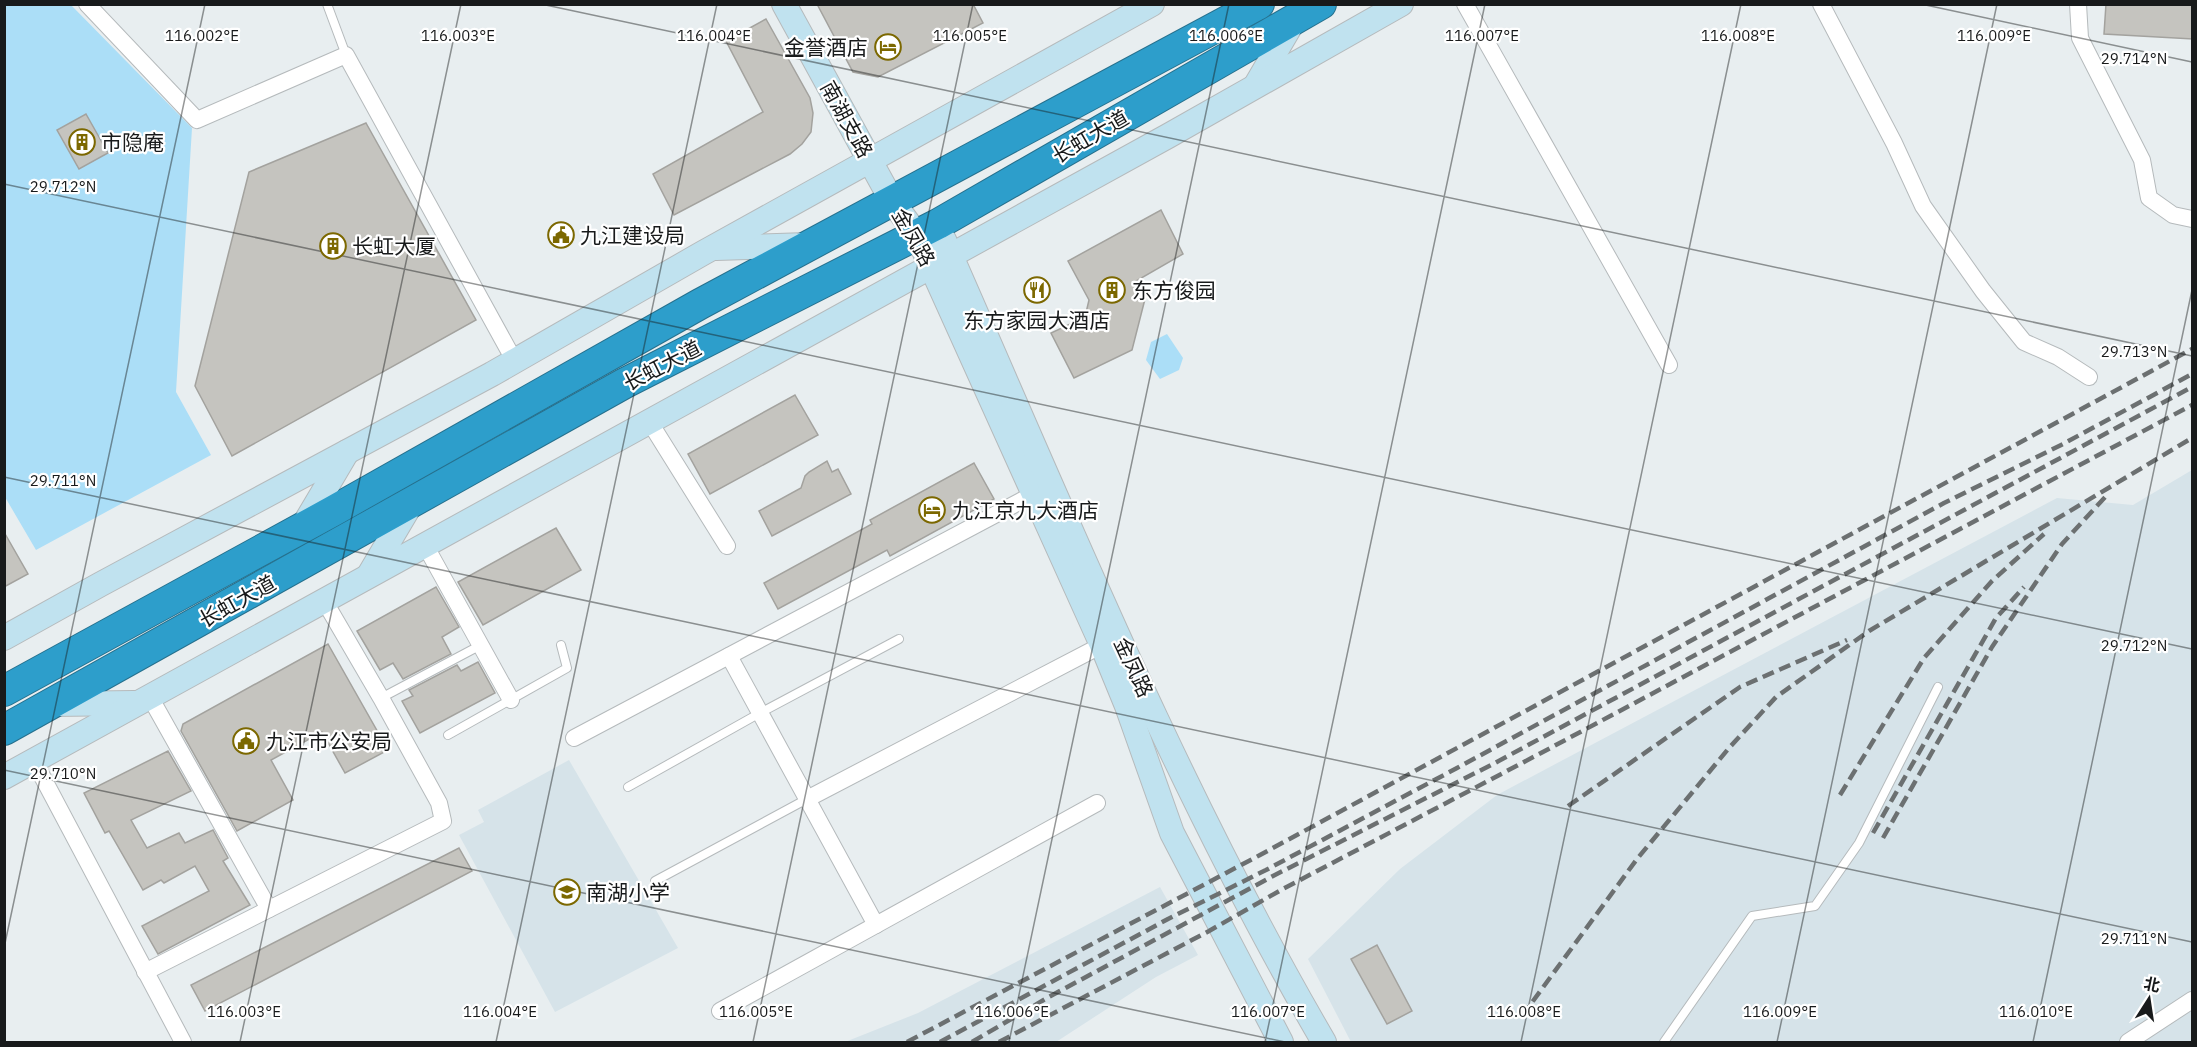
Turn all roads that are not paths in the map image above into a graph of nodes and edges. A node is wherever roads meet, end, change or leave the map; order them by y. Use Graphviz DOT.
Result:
graph roads {
  1 [pos="87,4"];
  2 [pos="327,4"];
  3 [pos="784,4"];
  4 [pos="1152,4"];
  5 [pos="1258,4"];
  6 [pos="1321,4"];
  7 [pos="1401,4"];
  8 [pos="1466,4"];
  9 [pos="1821,4"];
  10 [pos="2078,4"];
  11 [pos="1294,20"];
  12 [pos="346,55"];
  13 [pos="1255,87"];
  14 [pos="870,161"];
  15 [pos="892,201"];
  16 [pos="2193,219"];
  17 [pos="927,229"];
  18 [pos="809,245"];
  19 [pos="711,248"];
  20 [pos="941,261"];
  21 [pos="514,360"];
  22 [pos="1669,365"];
  23 [pos="2089,377"];
  24 [pos="649,421"];
  25 [pos="347,452"];
  26 [pos="1034,494"];
  27 [pos="411,504"];
  28 [pos="302,528"];
  29 [pos="425,545"];
  30 [pos="727,546"];
  31 [pos="368,577"];
  32 [pos="325,602"];
  33 [pos="4,638"];
  34 [pos="899,639"];
  35 [pos="481,645"];
  36 [pos="561,645"];
  37 [pos="1102,645"];
  38 [pos="729,656"];
  39 [pos="1938,687"];
  40 [pos="4,692"];
  41 [pos="381,698"];
  42 [pos="144,700"];
  43 [pos="511,700"];
  44 [pos="53,704"];
  45 [pos="760,713"];
  46 [pos="4,730"];
  47 [pos="448,735"];
  48 [pos="574,738"];
  49 [pos="34,761"];
  50 [pos="4,777"];
  51 [pos="628,787"];
  52 [pos="807,799"];
  53 [pos="1097,803"];
  54 [pos="654,881"];
  55 [pos="269,909"];
  56 [pos="876,925"];
  57 [pos="146,972"];
  58 [pos="2193,1000"];
  59 [pos="720,1011"];
  60 [pos="183,1042"];
  61 [pos="1281,1042"];
  62 [pos="1324,1042"];
  63 [pos="1664,1042"];
  64 [pos="2128,1042"];
  1 -- 12 [label="street"];
  2 -- 12 [label="lane"];
  3 -- 14 [label="street, 南湖支路"];
  4 -- 14 [label="street"];
  5 -- 15 [label="highway, 长虹大道"];
  6 -- 11 [label="highway, 长虹大道"];
  7 -- 13 [label="street"];
  8 -- 22 [label="street"];
  9 -- 23 [label="street"];
  10 -- 16 [label="street"];
  11 -- 13 [label="street"];
  11 -- 17 [label="highway, 长虹大道"];
  12 -- 21 [label="street"];
  13 -- 20 [label="street"];
  14 -- 15 [label="street, 南湖支路"];
  14 -- 19 [label="street"];
  15 -- 17 [label="street, 金凤路"];
  15 -- 18 [label="highway, 长虹大道"];
  17 -- 20 [label="street, 金凤路"];
  17 -- 27 [label="highway, 长虹大道"];
  18 -- 19 [label="street"];
  18 -- 28 [label="highway, 长虹大道"];
  19 -- 21 [label="street"];
  20 -- 24 [label="street"];
  20 -- 26 [label="street, 金凤路"];
  20 -- 62 [label="street, 金凤路"];
  21 -- 25 [label="street"];
  24 -- 29 [label="street"];
  24 -- 30 [label="street"];
  25 -- 28 [label="street"];
  25 -- 33 [label="street"];
  26 -- 37 [label="street, 金凤路"];
  26 -- 38 [label="street"];
  27 -- 31 [label="street"];
  27 -- 44 [label="highway, 长虹大道"];
  28 -- 40 [label="highway, 长虹大道"];
  29 -- 31 [label="street"];
  29 -- 35 [label="street"];
  31 -- 32 [label="street"];
  32 -- 41 [label="street"];
  32 -- 42 [label="street"];
  34 -- 45 [label="lane"];
  35 -- 41 [label="lane"];
  35 -- 43 [label="street"];
  36 -- 43 [label="lane"];
  37 -- 52 [label="street"];
  37 -- 61 [label="street, 金凤路"];
  38 -- 45 [label="street"];
  38 -- 48 [label="street"];
  39 -- 63 [label="lane"];
  41 -- 55 [label="street"];
  42 -- 44 [label="street"];
  42 -- 49 [label="street"];
  42 -- 55 [label="street"];
  43 -- 47 [label="lane"];
  44 -- 46 [label="highway, 长虹大道"];
  45 -- 51 [label="lane"];
  45 -- 52 [label="street"];
  49 -- 50 [label="street"];
  49 -- 57 [label="street"];
  52 -- 54 [label="lane"];
  52 -- 56 [label="street"];
  53 -- 56 [label="street"];
  55 -- 57 [label="street"];
  56 -- 59 [label="street"];
  57 -- 60 [label="street"];
  58 -- 64 [label="street"];
}
